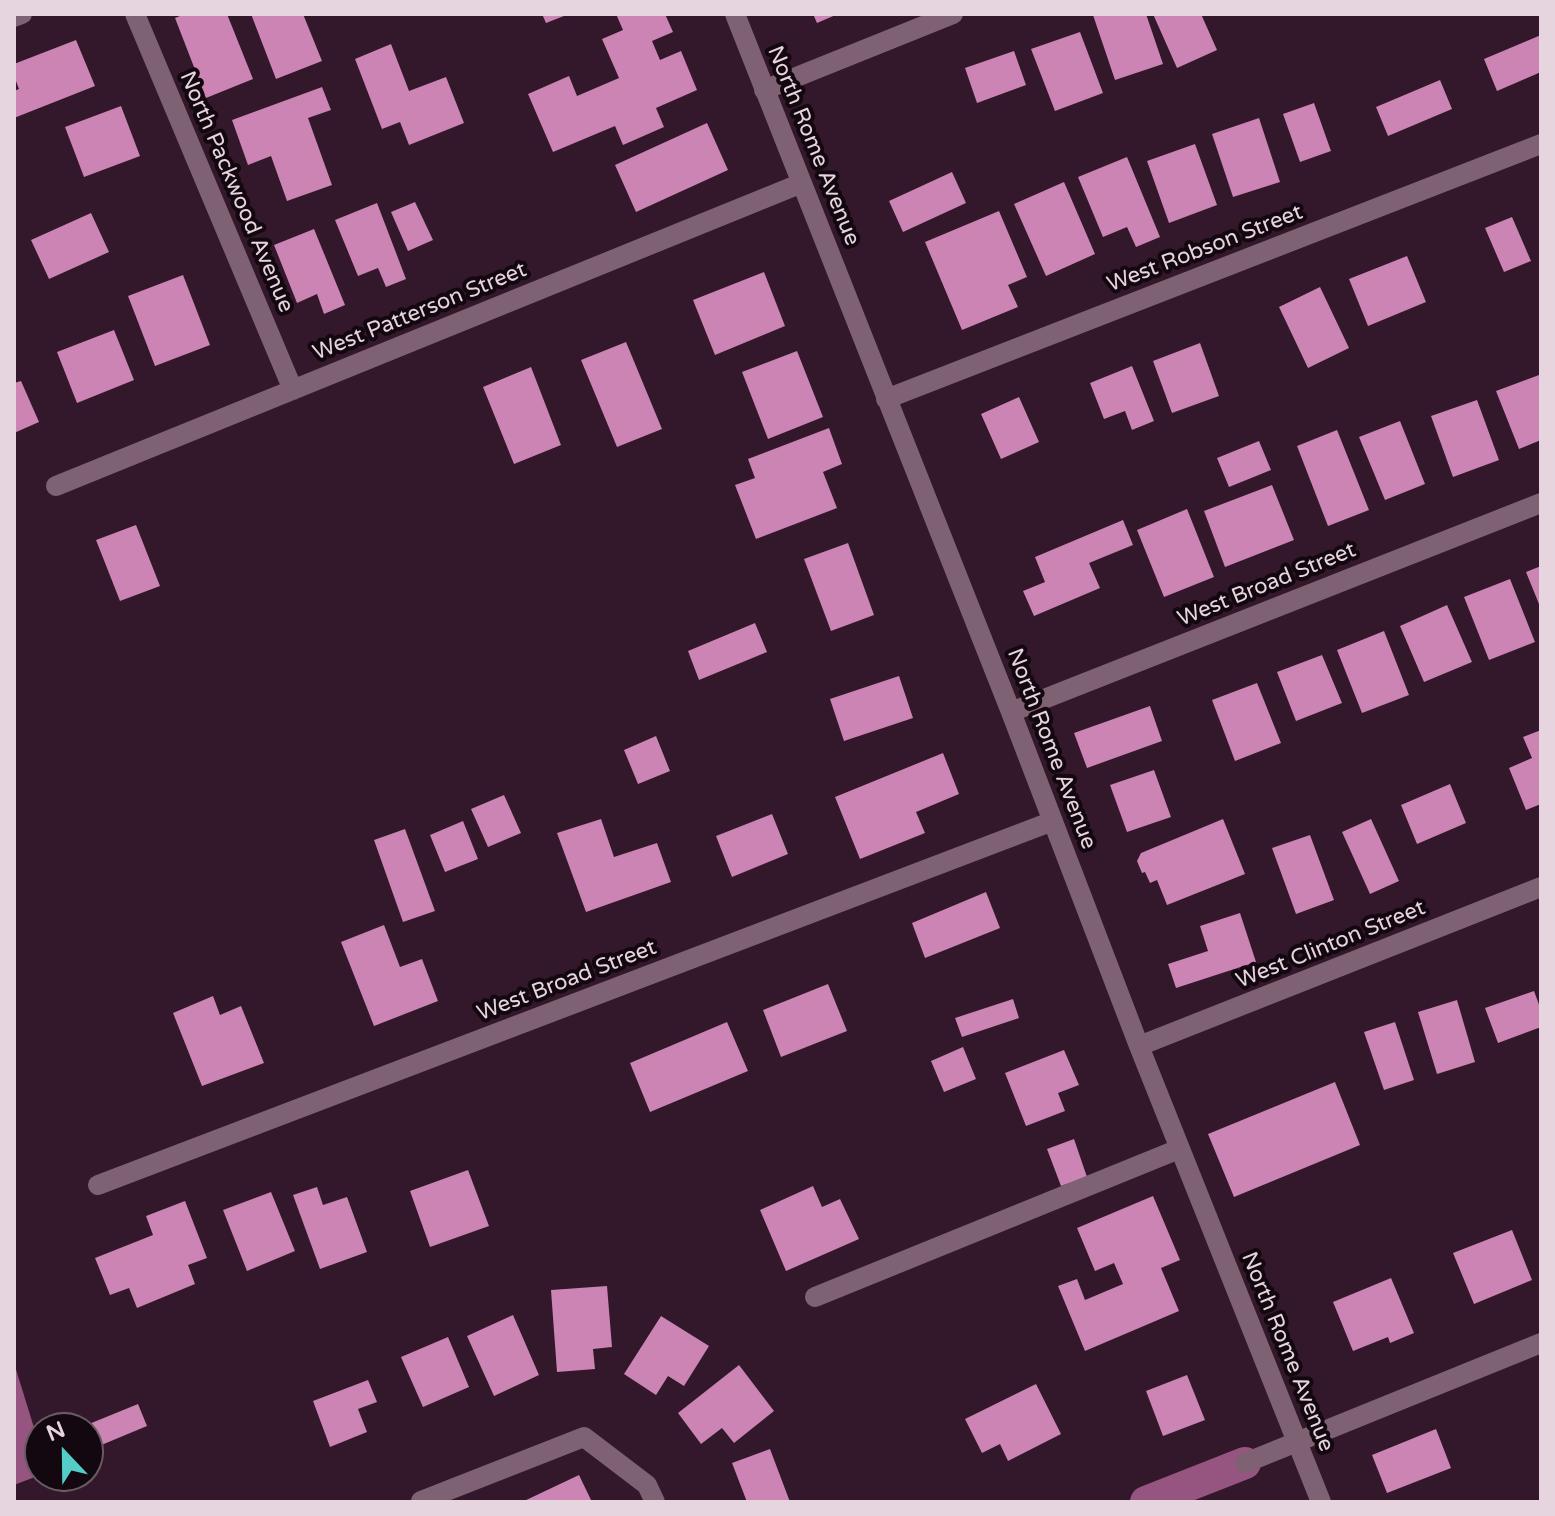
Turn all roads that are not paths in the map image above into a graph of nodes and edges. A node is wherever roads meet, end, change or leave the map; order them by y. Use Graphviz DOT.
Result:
graph roads {
  1 [pos="22,14"];
  2 [pos="135,14"];
  3 [pos="735,14"];
  4 [pos="953,14"];
  5 [pos="14,17"];
  6 [pos="764,90"];
  7 [pos="1541,144"];
  8 [pos="802,183"];
  9 [pos="293,390"];
  10 [pos="886,399"];
  11 [pos="56,486"];
  12 [pos="1541,503"];
  13 [pos="1011,712"];
  14 [pos="1053,821"];
  15 [pos="1541,887"];
  16 [pos="1139,1046"];
  17 [pos="1179,1149"];
  18 [pos="98,1185"];
  19 [pos="815,1297"];
  20 [pos="1541,1343"];
  21 [pos="1298,1442"];
  22 [pos="1245,1463"];
  23 [pos="421,1501"];
  24 [pos="655,1502"];
  25 [pos="1321,1502"];
  1 -- 5 [label="street"];
  2 -- 9 [label="street, North Packwood Avenue"];
  3 -- 6 [label="street, North Rome Avenue"];
  4 -- 6 [label="street"];
  6 -- 8 [label="street, North Rome Avenue"];
  7 -- 10 [label="street, West Robson Street"];
  8 -- 9 [label="street, West Patterson Street"];
  8 -- 10 [label="street, North Rome Avenue"];
  9 -- 11 [label="street, West Patterson Street"];
  10 -- 13 [label="street, North Rome Avenue"];
  12 -- 13 [label="street, West Broad Street"];
  13 -- 14 [label="street, North Rome Avenue"];
  14 -- 16 [label="street, North Rome Avenue"];
  14 -- 18 [label="street, West Broad Street"];
  15 -- 16 [label="street, West Clinton Street"];
  16 -- 17 [label="street, North Rome Avenue"];
  17 -- 19 [label="street"];
  17 -- 21 [label="street, North Rome Avenue"];
  20 -- 21 [label="street"];
  21 -- 22 [label="street"];
  21 -- 25 [label="street, North Rome Avenue"];
  23 -- 24 [label="street"];
}
